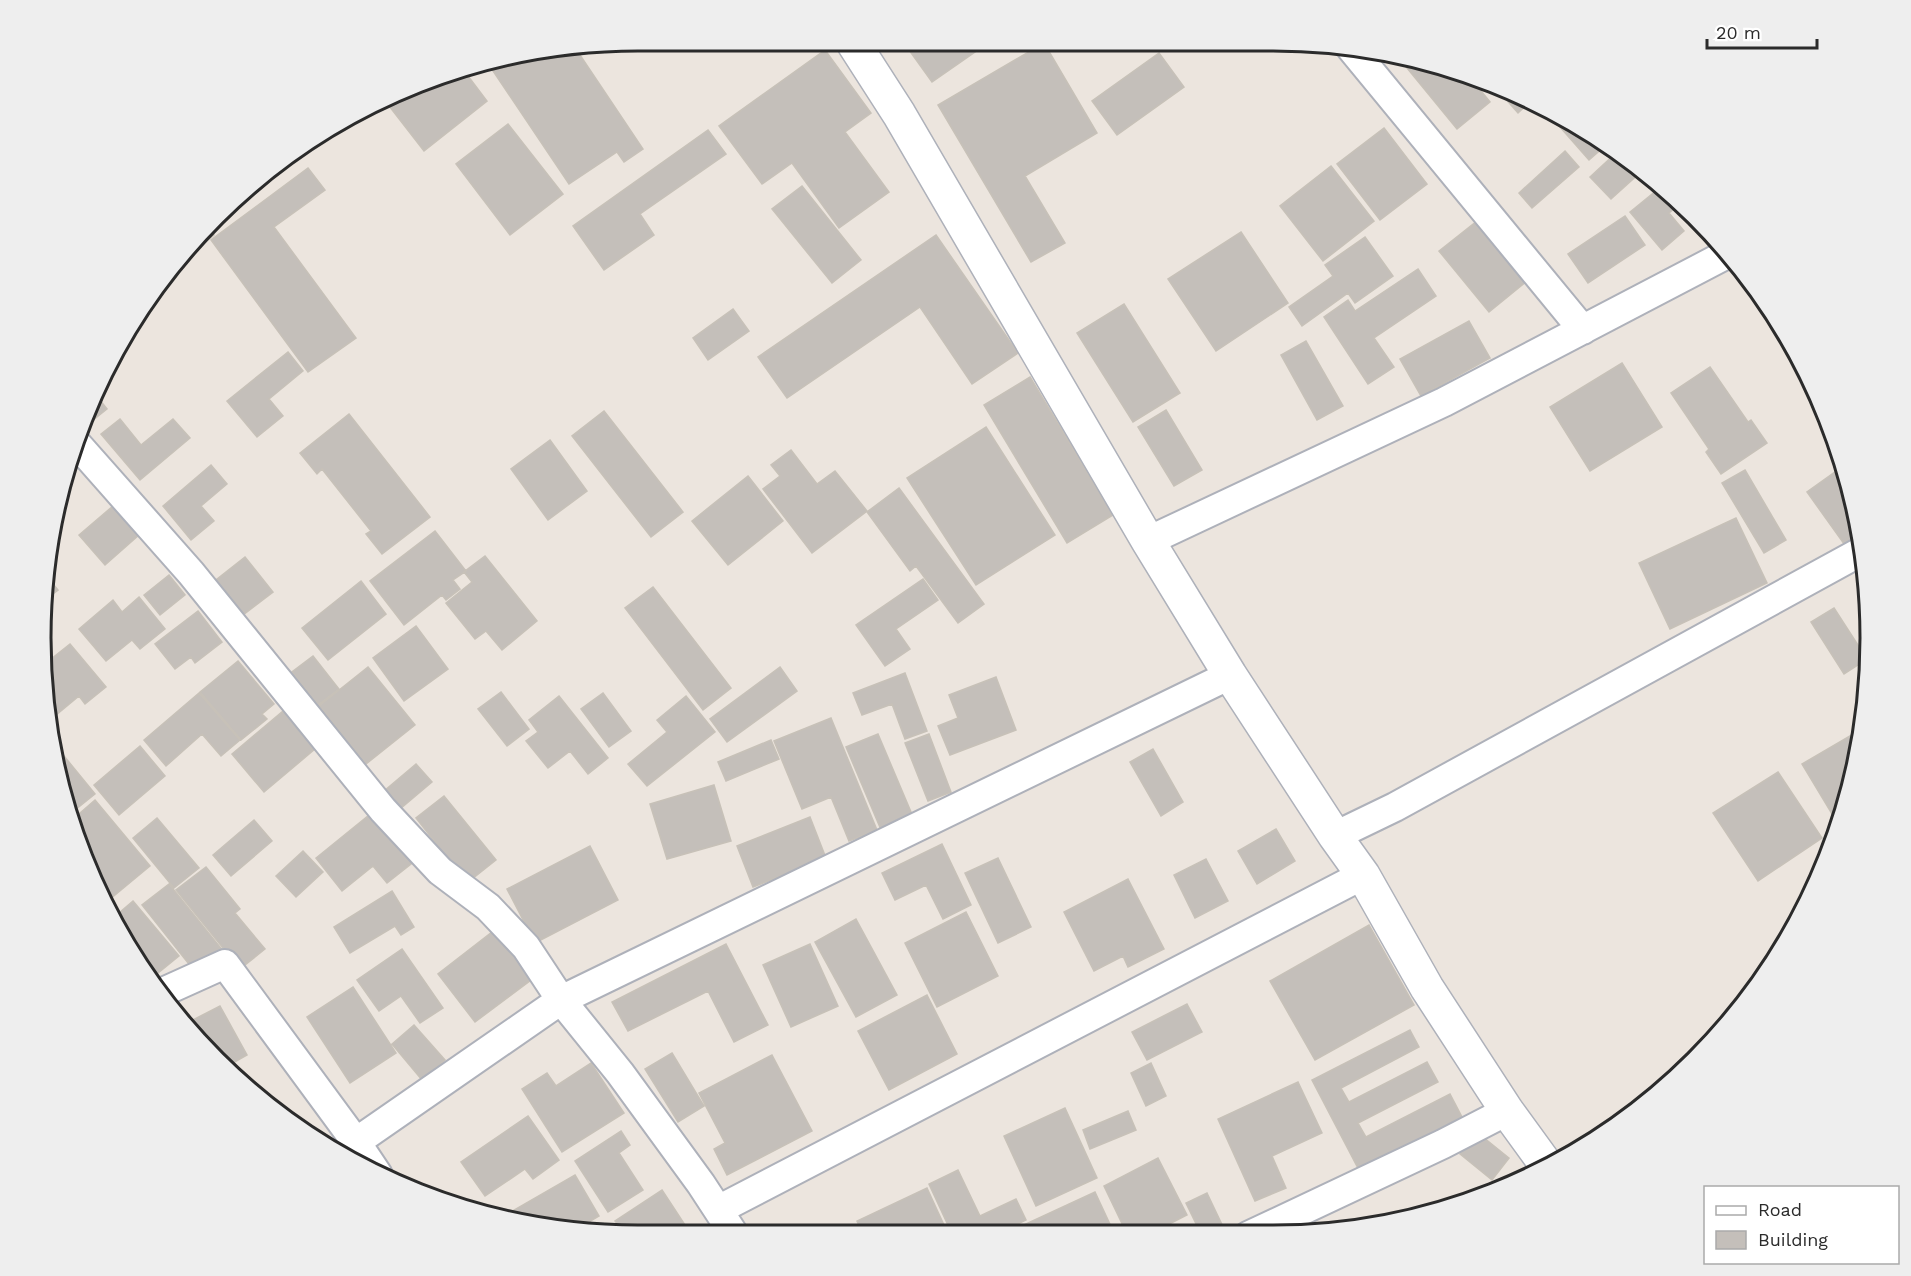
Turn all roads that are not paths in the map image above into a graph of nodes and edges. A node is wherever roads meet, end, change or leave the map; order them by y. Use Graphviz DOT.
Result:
graph roads {
  1 [pos="858,51"];
  2 [pos="1359,57"];
  3 [pos="1720,258"];
  4 [pos="1583,330"];
  5 [pos="82,450"];
  6 [pos="1148,540"];
  7 [pos="1854,555"];
  8 [pos="1230,675"];
  9 [pos="1335,836"];
  10 [pos="1363,875"];
  11 [pos="168,990"];
  12 [pos="561,1000"];
  13 [pos="1507,1111"];
  14 [pos="356,1142"];
  15 [pos="367,1158"];
  16 [pos="1541,1159"];
  17 [pos="718,1210"];
  18 [pos="728,1225"];
  19 [pos="1271,1225"];
  1 -- 6 [label="street"];
  2 -- 4 [label="street"];
  3 -- 4 [label="street"];
  4 -- 6 [label="street"];
  5 -- 12 [label="street"];
  6 -- 8 [label="street"];
  7 -- 9 [label="street"];
  8 -- 9 [label="street"];
  8 -- 12 [label="street"];
  9 -- 10 [label="street"];
  10 -- 13 [label="street"];
  10 -- 17 [label="street"];
  11 -- 14 [label="street"];
  12 -- 14 [label="street"];
  12 -- 17 [label="street"];
  13 -- 16 [label="street"];
  13 -- 19 [label="street"];
  14 -- 15 [label="street"];
  17 -- 18 [label="street"];
}
